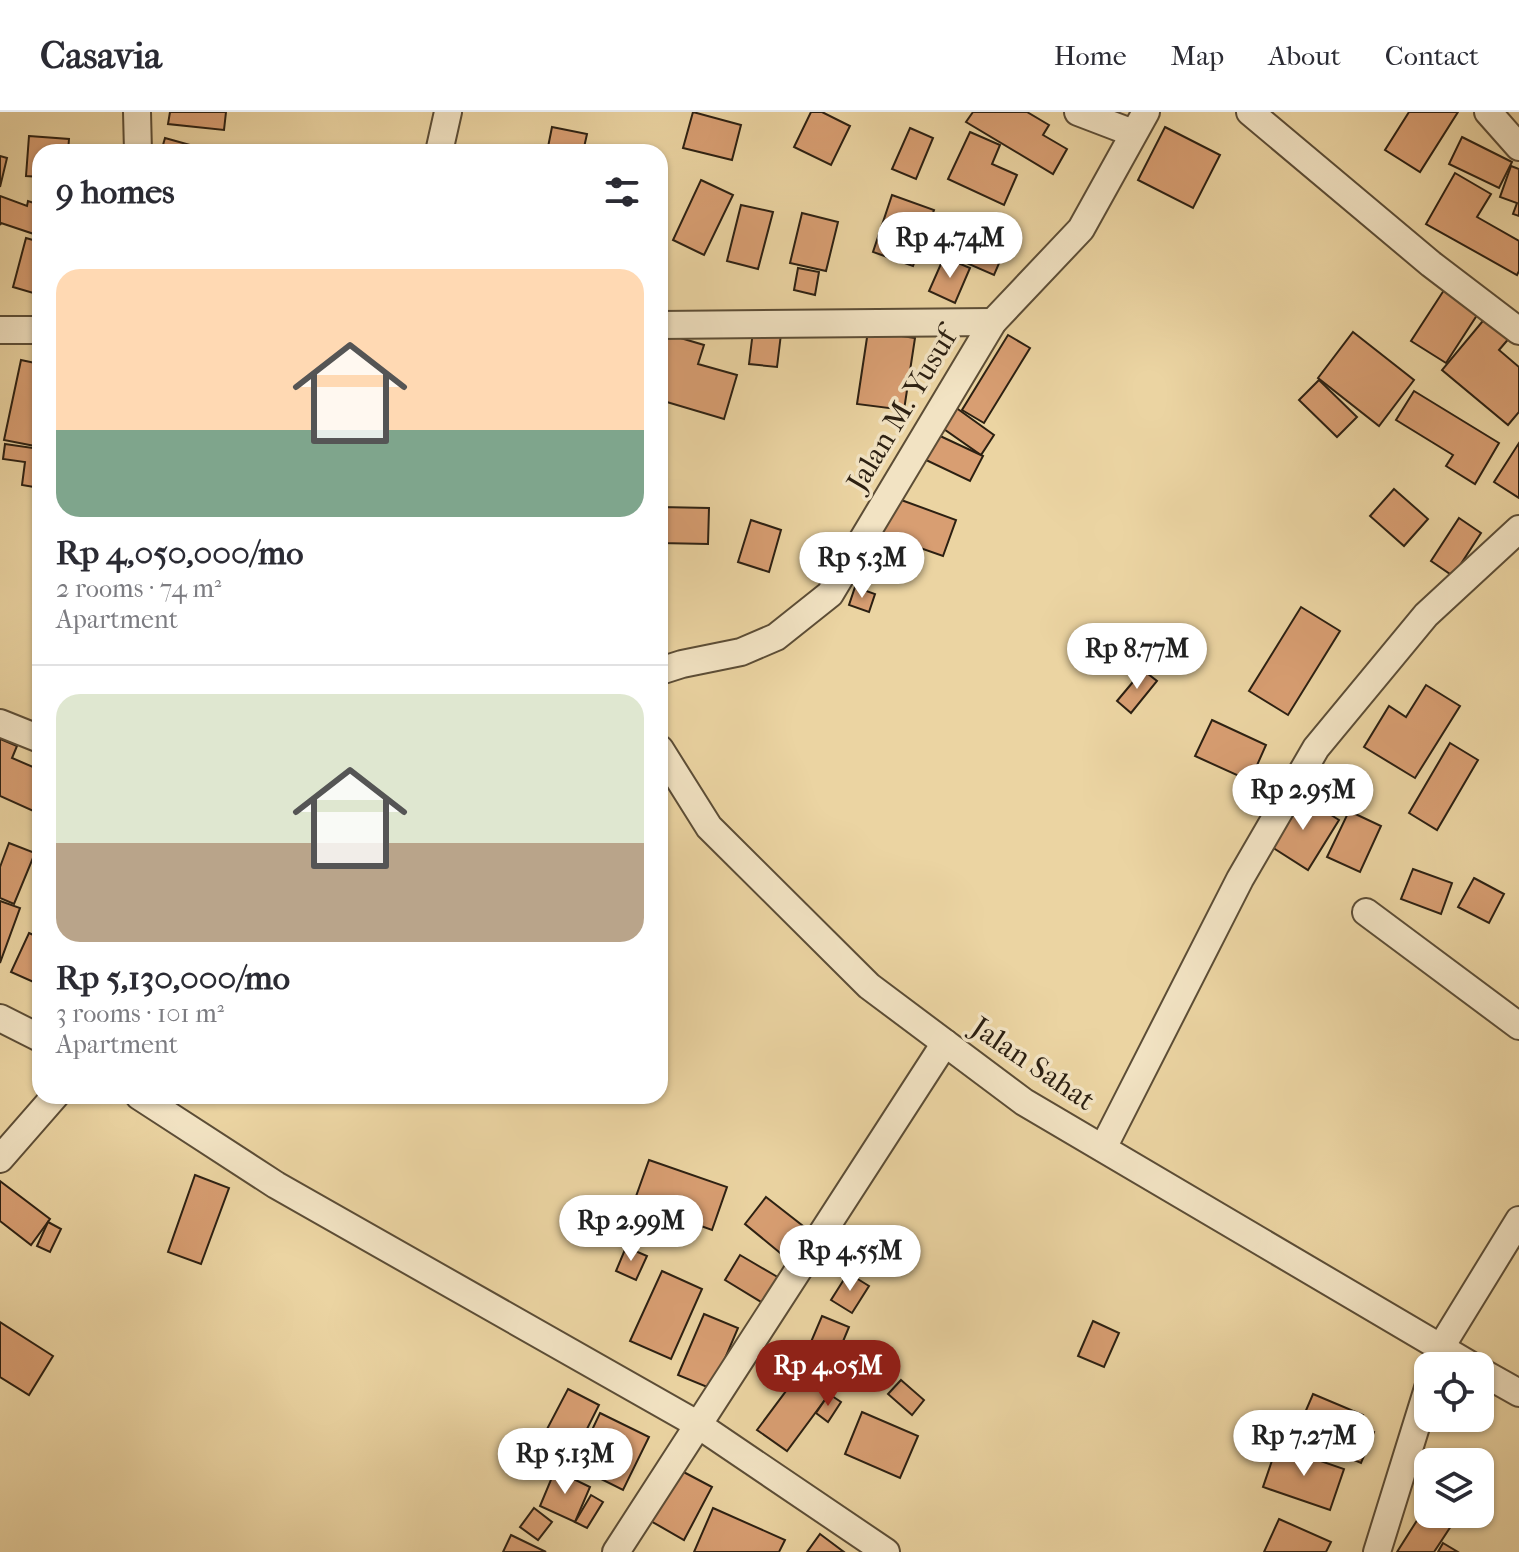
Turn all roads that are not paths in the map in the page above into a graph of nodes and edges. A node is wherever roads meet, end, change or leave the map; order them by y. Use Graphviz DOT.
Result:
graph roads {
  1 [pos="137,112"];
  2 [pos="448,112"];
  3 [pos="1078,112"];
  4 [pos="1250,112"];
  5 [pos="1488,112"];
  6 [pos="1140,123"];
  7 [pos="138,144"];
  8 [pos="441,144"];
  9 [pos="1519,147"];
  10 [pos="993,322"];
  11 [pos="668,325"];
  12 [pos="0,330"];
  13 [pos="32,330"];
  14 [pos="1519,331"];
  15 [pos="1519,529"];
  16 [pos="668,668"];
  17 [pos="0,723"];
  18 [pos="32,736"];
  19 [pos="668,762"];
  20 [pos="1366,912"];
  21 [pos="0,1018"];
  22 [pos="1519,1026"];
  23 [pos="32,1034"];
  24 [pos="945,1043"];
  25 [pos="48,1104"];
  26 [pos="151,1104"];
  27 [pos="1103,1148"];
  28 [pos="0,1159"];
  29 [pos="1519,1220"];
  30 [pos="1430,1352"];
  31 [pos="1441,1352"];
  32 [pos="1494,1379"];
  33 [pos="1519,1393"];
  34 [pos="697,1424"];
  35 [pos="1414,1432"];
  36 [pos="616,1552"];
  37 [pos="886,1552"];
  38 [pos="1377,1552"];
  1 -- 7 [label="street"];
  2 -- 8 [label="street"];
  3 -- 6 [label="street"];
  4 -- 14 [label="street"];
  5 -- 9 [label="street"];
  6 -- 10 [label="street, Jalan M. Yusuf"];
  10 -- 11 [label="street"];
  10 -- 16 [label="street, Jalan M. Yusuf"];
  12 -- 13 [label="street"];
  15 -- 27 [label="street"];
  17 -- 18 [label="street"];
  19 -- 24 [label="street, Jalan Sahat"];
  20 -- 22 [label="street"];
  21 -- 23 [label="street"];
  24 -- 27 [label="street, Jalan Sahat"];
  24 -- 34 [label="street"];
  25 -- 28 [label="street"];
  26 -- 34 [label="street"];
  27 -- 30 [label="street, Jalan Sahat"];
  29 -- 31 [label="street"];
  32 -- 33 [label="street"];
  34 -- 36 [label="street"];
  34 -- 37 [label="street"];
  35 -- 38 [label="street"];
}
